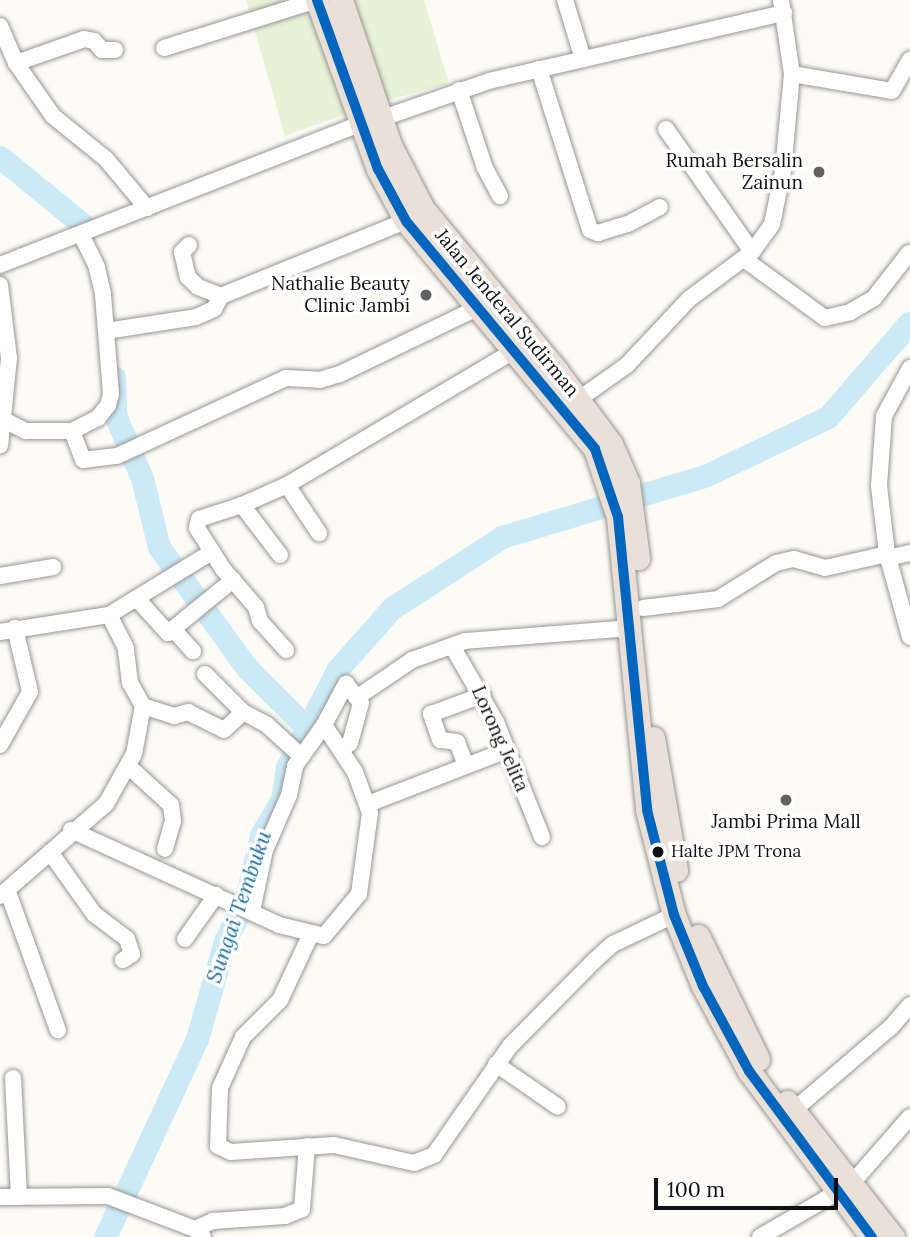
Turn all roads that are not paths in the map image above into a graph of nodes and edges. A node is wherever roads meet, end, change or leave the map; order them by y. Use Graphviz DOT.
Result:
graph roads {
  1 [pos="317,0"];
  2 [pos="341,0"];
  3 [pos="565,0"];
  4 [pos="782,6"];
  5 [pos="0,26"];
  6 [pos="164,48"];
  7 [pos="115,50"];
  8 [pos="583,59"];
  9 [pos="910,60"];
  10 [pos="16,63"];
  11 [pos="539,69"];
  12 [pos="792,74"];
  13 [pos="459,90"];
  14 [pos="370,121"];
  15 [pos="666,129"];
  16 [pos="500,195"];
  17 [pos="660,207"];
  18 [pos="147,208"];
  19 [pos="406,220"];
  20 [pos="81,234"];
  21 [pos="189,245"];
  22 [pos="909,253"];
  23 [pos="748,256"];
  24 [pos="0,265"];
  25 [pos="0,285"];
  26 [pos="221,296"];
  27 [pos="477,308"];
  28 [pos="111,330"];
  29 [pos="515,350"];
  30 [pos="910,368"];
  31 [pos="550,376"];
  32 [pos="579,399"];
  33 [pos="2,419"];
  34 [pos="72,431"];
  35 [pos="0,446"];
  36 [pos="286,485"];
  37 [pos="620,485"];
  38 [pos="242,505"];
  39 [pos="626,516"];
  40 [pos="319,533"];
  41 [pos="212,552"];
  42 [pos="910,553"];
  43 [pos="280,555"];
  44 [pos="887,556"];
  45 [pos="53,567"];
  46 [pos="0,576"];
  47 [pos="233,580"];
  48 [pos="138,600"];
  49 [pos="643,608"];
  50 [pos="109,615"];
  51 [pos="629,628"];
  52 [pos="173,629"];
  53 [pos="8,630"];
  54 [pos="910,637"];
  55 [pos="458,643"];
  56 [pos="286,650"];
  57 [pos="193,651"];
  58 [pos="205,674"];
  59 [pos="483,695"];
  60 [pos="359,696"];
  61 [pos="143,706"];
  62 [pos="243,712"];
  63 [pos="324,725"];
  64 [pos="0,745"];
  65 [pos="341,750"];
  66 [pos="507,750"];
  67 [pos="298,752"];
  68 [pos="465,763"];
  69 [pos="128,766"];
  70 [pos="369,804"];
  71 [pos="71,830"];
  72 [pos="542,837"];
  73 [pos="165,849"];
  74 [pos="50,852"];
  75 [pos="4,894"];
  76 [pos="216,895"];
  77 [pos="244,907"];
  78 [pos="674,915"];
  79 [pos="310,936"];
  80 [pos="185,939"];
  81 [pos="123,960"];
  82 [pos="710,982"];
  83 [pos="910,1005"];
  84 [pos="58,1030"];
  85 [pos="496,1064"];
  86 [pos="13,1078"];
  87 [pos="558,1107"];
  88 [pos="793,1110"];
  89 [pos="910,1117"];
  90 [pos="307,1146"];
  91 [pos="845,1187"];
  92 [pos="0,1197"];
  93 [pos="19,1197"];
  94 [pos="199,1233"];
  95 [pos="760,1237"];
  96 [pos="872,1237"];
  97 [pos="893,1237"];
  1 -- 6 [label="street"];
  1 -- 14 [label="highway, Jalan Jenderal Sudirman"];
  2 -- 14 [label="highway, Jalan Jenderal Sudirman"];
  3 -- 8 [label="street"];
  4 -- 8 [label="street"];
  4 -- 12 [label="street"];
  5 -- 10 [label="street"];
  7 -- 10 [label="street"];
  8 -- 11 [label="street"];
  9 -- 12 [label="street"];
  10 -- 18 [label="street"];
  11 -- 13 [label="street"];
  11 -- 17 [label="street"];
  12 -- 23 [label="street"];
  13 -- 14 [label="street"];
  13 -- 16 [label="street"];
  14 -- 18 [label="street"];
  14 -- 19 [label="highway, Jalan Jenderal Sudirman"];
  14 -- 31 [label="highway, Jalan Jenderal Sudirman"];
  15 -- 23 [label="street"];
  18 -- 20 [label="street"];
  19 -- 26 [label="street"];
  19 -- 27 [label="highway, Jalan Jenderal Sudirman"];
  20 -- 24 [label="street"];
  20 -- 28 [label="street"];
  21 -- 26 [label="street"];
  22 -- 23 [label="street"];
  23 -- 32 [label="street"];
  25 -- 33 [label="street"];
  26 -- 28 [label="street"];
  27 -- 29 [label="highway, Jalan Jenderal Sudirman"];
  27 -- 34 [label="street"];
  28 -- 34 [label="street"];
  29 -- 31 [label="highway, Jalan Jenderal Sudirman"];
  29 -- 36 [label="street"];
  30 -- 44 [label="street"];
  31 -- 32 [label="highway, Jalan Jenderal Sudirman"];
  31 -- 37 [label="highway, Jalan Jenderal Sudirman"];
  32 -- 37 [label="highway, Jalan Jenderal Sudirman"];
  33 -- 34 [label="street"];
  33 -- 35 [label="street"];
  36 -- 38 [label="street"];
  36 -- 40 [label="street"];
  37 -- 39 [label="highway, Jalan Jenderal Sudirman"];
  38 -- 41 [label="street"];
  38 -- 43 [label="street"];
  39 -- 49 [label="highway, Jalan Jenderal Sudirman"];
  39 -- 51 [label="highway, Jalan Jenderal Sudirman"];
  41 -- 47 [label="street"];
  41 -- 48 [label="street"];
  42 -- 44 [label="street"];
  44 -- 49 [label="street"];
  44 -- 54 [label="street"];
  45 -- 46 [label="street"];
  47 -- 52 [label="street"];
  47 -- 56 [label="street"];
  48 -- 50 [label="street"];
  48 -- 52 [label="street"];
  49 -- 82 [label="highway, Jalan Jenderal Sudirman"];
  50 -- 53 [label="street"];
  50 -- 61 [label="street"];
  51 -- 55 [label="street"];
  51 -- 78 [label="highway, Jalan Jenderal Sudirman"];
  52 -- 57 [label="street"];
  53 -- 64 [label="street"];
  55 -- 59 [label="street, Lorong Jelita"];
  55 -- 60 [label="street"];
  58 -- 62 [label="street"];
  59 -- 66 [label="street, Lorong Jelita"];
  59 -- 68 [label="street"];
  60 -- 63 [label="street"];
  60 -- 65 [label="street"];
  61 -- 62 [label="street"];
  61 -- 69 [label="street"];
  62 -- 67 [label="street"];
  63 -- 65 [label="street"];
  63 -- 67 [label="street"];
  65 -- 70 [label="street"];
  66 -- 68 [label="street"];
  66 -- 72 [label="street, Lorong Jelita"];
  67 -- 77 [label="street"];
  68 -- 70 [label="street"];
  69 -- 71 [label="street"];
  69 -- 73 [label="street"];
  70 -- 79 [label="street"];
  71 -- 74 [label="street"];
  71 -- 76 [label="street"];
  74 -- 75 [label="street"];
  74 -- 81 [label="street"];
  75 -- 84 [label="street"];
  76 -- 77 [label="street"];
  76 -- 80 [label="street"];
  77 -- 79 [label="street"];
  78 -- 82 [label="highway, Jalan Jenderal Sudirman"];
  78 -- 85 [label="street"];
  79 -- 90 [label="street"];
  82 -- 88 [label="highway, Jalan Jenderal Sudirman"];
  82 -- 91 [label="highway, Jalan Jenderal Sudirman"];
  83 -- 88 [label="street"];
  85 -- 87 [label="street"];
  85 -- 90 [label="street"];
  86 -- 93 [label="street"];
  88 -- 91 [label="highway, Jalan Jenderal Sudirman"];
  89 -- 91 [label="street"];
  90 -- 94 [label="street"];
  91 -- 95 [label="street"];
  91 -- 96 [label="highway, Jalan Jenderal Sudirman"];
  91 -- 97 [label="highway, Jalan Jenderal Sudirman"];
  92 -- 93 [label="street"];
  93 -- 94 [label="street"];
}
